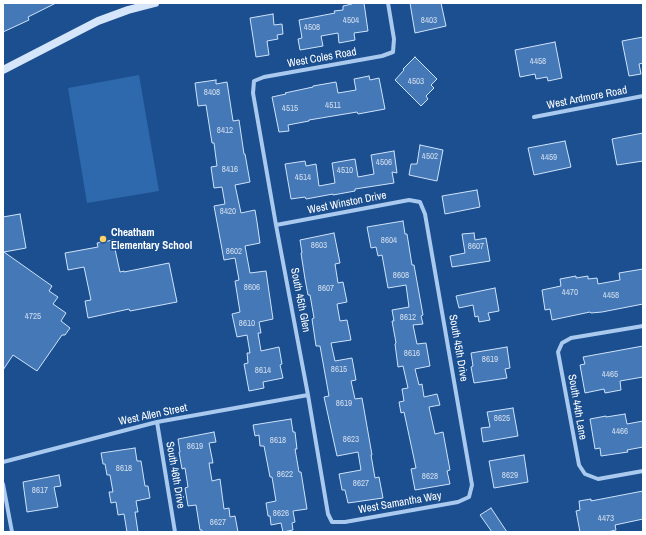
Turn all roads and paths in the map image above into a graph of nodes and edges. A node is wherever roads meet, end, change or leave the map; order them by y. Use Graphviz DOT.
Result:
graph roads {
  1 [pos="154,3"];
  2 [pos="388,3"];
  3 [pos="3,70"];
  4 [pos="254,81"];
  5 [pos="643,96"];
  6 [pos="534,117"];
  7 [pos="420,202"];
  8 [pos="276,225"];
  9 [pos="643,326"];
  10 [pos="308,395"];
  11 [pos="157,422"];
  12 [pos="3,462"];
  13 [pos="643,470"];
  14 [pos="3,484"];
  15 [pos="469,497"];
  16 [pos="332,522"];
  17 [pos="12,532"];
  18 [pos="175,532"];
  1 -- 3 [label="street"];
  2 -- 4 [label="street, West Coles Road"];
  4 -- 8 [label="street, South 45th Glen"];
  5 -- 6 [label="street, West Ardmore Road"];
  7 -- 8 [label="street, West Winston Drive"];
  7 -- 15 [label="street, South 45th Drive"];
  8 -- 10 [label="street, South 45th Glen"];
  9 -- 13 [label="street, South 44th Lane"];
  10 -- 11 [label="street, West Allen Street"];
  10 -- 16 [label="street, South 45th Glen"];
  11 -- 12 [label="street, West Allen Street"];
  11 -- 18 [label="street, South 46th Drive"];
  14 -- 17 [label="street"];
  15 -- 16 [label="street, West Samantha Way"];
}
